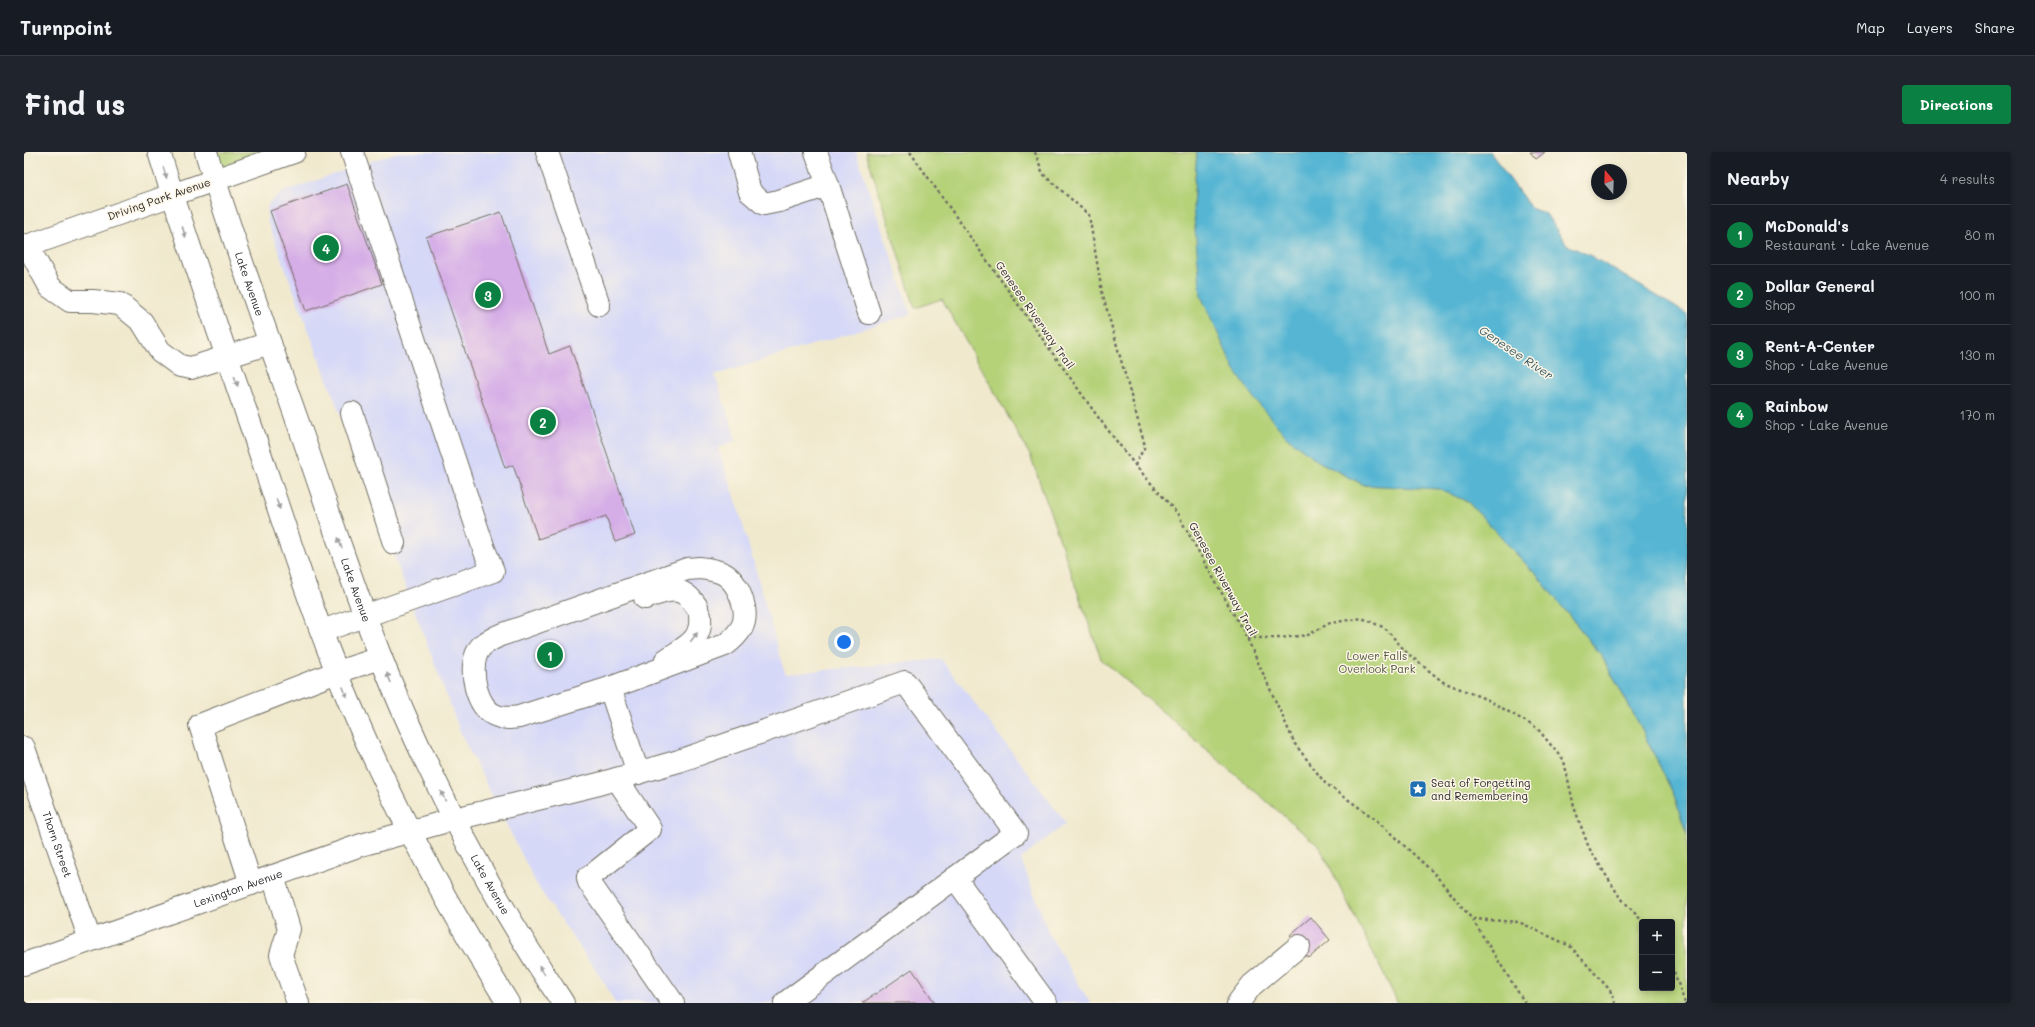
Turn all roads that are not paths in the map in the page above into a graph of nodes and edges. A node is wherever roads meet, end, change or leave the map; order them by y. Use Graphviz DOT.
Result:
graph roads {
  1 [pos="159,152"];
  2 [pos="206,152"];
  3 [pos="294,152"];
  4 [pos="352,152"];
  5 [pos="547,152"];
  6 [pos="738,152"];
  7 [pos="816,152"];
  8 [pos="214,180"];
  9 [pos="828,185"];
  10 [pos="172,195"];
  11 [pos="26,246"];
  12 [pos="599,305"];
  13 [pos="869,313"];
  14 [pos="270,343"];
  15 [pos="227,357"];
  16 [pos="352,413"];
  17 [pos="394,543"];
  18 [pos="365,615"];
  19 [pos="322,631"];
  20 [pos="498,636"];
  21 [pos="381,658"];
  22 [pos="656,671"];
  23 [pos="337,672"];
  24 [pos="610,688"];
  25 [pos="24,748"];
  26 [pos="627,776"];
  27 [pos="455,819"];
  28 [pos="409,830"];
  29 [pos="272,876"];
  30 [pos="955,878"];
  31 [pos="251,884"];
  32 [pos="90,940"];
  33 [pos="1299,946"];
  34 [pos="24,964"];
  35 [pos="298,1003"];
  36 [pos="508,1003"];
  37 [pos="563,1003"];
  38 [pos="673,1003"];
  39 [pos="785,1003"];
  40 [pos="1046,1003"];
  41 [pos="1238,1003"];
  1 -- 10 [label="main road, one-way"];
  2 -- 8 [label="main road, Lake Avenue"];
  3 -- 8 [label="main road, Driving Park Avenue"];
  4 -- 18 [label="main road"];
  5 -- 12 [label="main road"];
  6 -- 9 [label="main road"];
  7 -- 9 [label="main road"];
  8 -- 10 [label="main road, Driving Park Avenue"];
  8 -- 14 [label="main road, Lake Avenue"];
  9 -- 13 [label="main road"];
  10 -- 11 [label="main road, Driving Park Avenue"];
  10 -- 15 [label="main road, one-way"];
  11 -- 15 [label="main road"];
  14 -- 15 [label="main road"];
  18 -- 14 [label="main road, Lake Avenue, one-way"];
  15 -- 19 [label="main road, one-way"];
  16 -- 17 [label="main road"];
  18 -- 19 [label="main road"];
  18 -- 21 [label="main road, Lake Avenue"];
  19 -- 23 [label="main road"];
  22 -- 20 [label="main road, one-way"];
  20 -- 22 [label="main road"];
  20 -- 24 [label="main road"];
  21 -- 23 [label="main road"];
  27 -- 21 [label="main road, Lake Avenue, one-way"];
  22 -- 24 [label="main road"];
  23 -- 28 [label="main road, one-way"];
  23 -- 31 [label="main road"];
  24 -- 26 [label="main road"];
  25 -- 32 [label="main road, Thorn Street"];
  26 -- 27 [label="main road, Lexington Avenue"];
  26 -- 30 [label="main road, Lexington Avenue"];
  26 -- 38 [label="main road"];
  27 -- 28 [label="main road, Lexington Avenue"];
  37 -- 27 [label="main road, Lake Avenue, one-way"];
  28 -- 29 [label="main road, Lexington Avenue"];
  28 -- 36 [label="main road"];
  29 -- 31 [label="main road, Lexington Avenue"];
  29 -- 35 [label="main road"];
  30 -- 39 [label="main road"];
  30 -- 40 [label="main road"];
  31 -- 32 [label="main road, Lexington Avenue"];
  32 -- 34 [label="main road, Lexington Avenue"];
  33 -- 41 [label="main road"];
}
